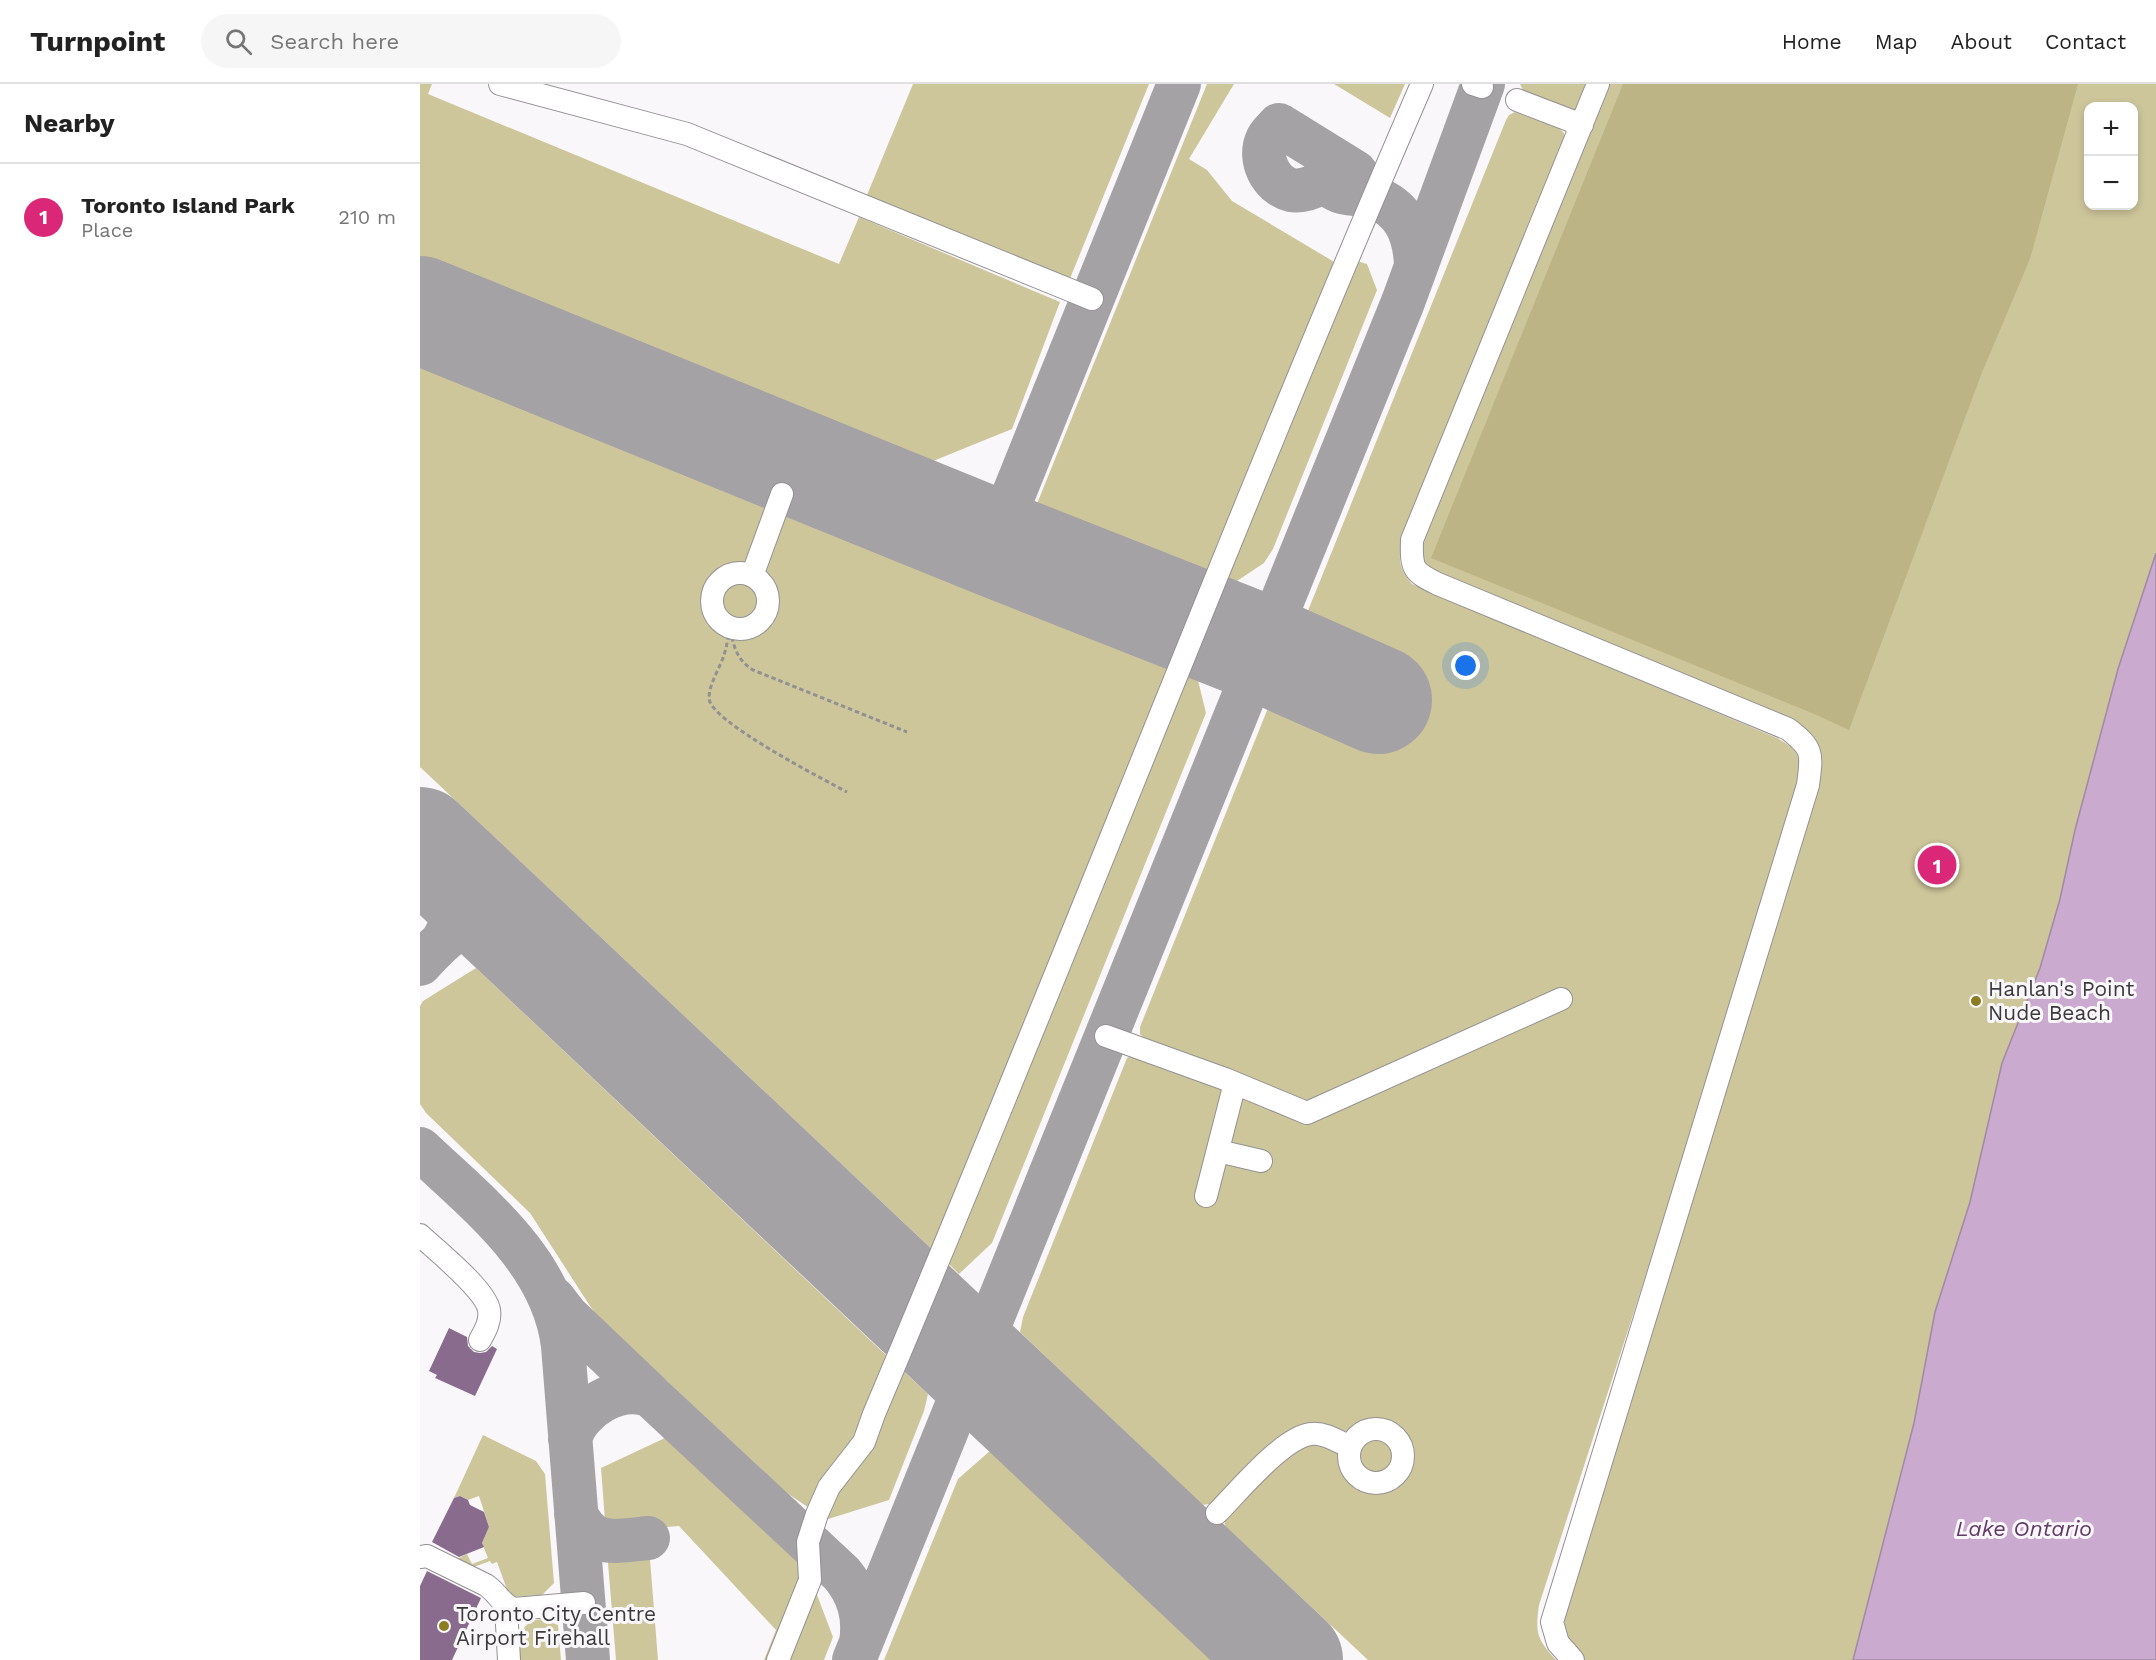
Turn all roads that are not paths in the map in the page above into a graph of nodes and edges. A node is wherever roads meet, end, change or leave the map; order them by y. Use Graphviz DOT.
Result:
graph roads {
  1 [pos="500,84"];
  2 [pos="1422,84"];
  3 [pos="1598,84"];
  4 [pos="1517,100"];
  5 [pos="1582,124"];
  6 [pos="1092,299"];
  7 [pos="782,494"];
  8 [pos="752,576"];
  9 [pos="1561,999"];
  10 [pos="1106,1036"];
  11 [pos="1235,1083"];
  12 [pos="1218,1150"];
  13 [pos="1261,1161"];
  14 [pos="1206,1197"];
  15 [pos="420,1235"];
  16 [pos="480,1340"];
  17 [pos="1350,1447"];
  18 [pos="1217,1513"];
  19 [pos="420,1557"];
  20 [pos="584,1603"];
  21 [pos="506,1607"];
  22 [pos="509,1660"];
  23 [pos="778,1660"];
  24 [pos="1573,1660"];
  1 -- 6 [label="lane"];
  2 -- 23 [label="lane"];
  3 -- 5 [label="lane"];
  4 -- 5 [label="lane"];
  5 -- 24 [label="lane"];
  7 -- 8 [label="lane"];
  8 -- 8 [label="lane"];
  9 -- 11 [label="lane"];
  10 -- 11 [label="lane"];
  11 -- 12 [label="lane"];
  12 -- 13 [label="lane"];
  12 -- 14 [label="lane"];
  15 -- 16 [label="lane"];
  17 -- 18 [label="lane"];
  19 -- 21 [label="lane"];
  20 -- 21 [label="lane"];
  21 -- 22 [label="lane"];
}
